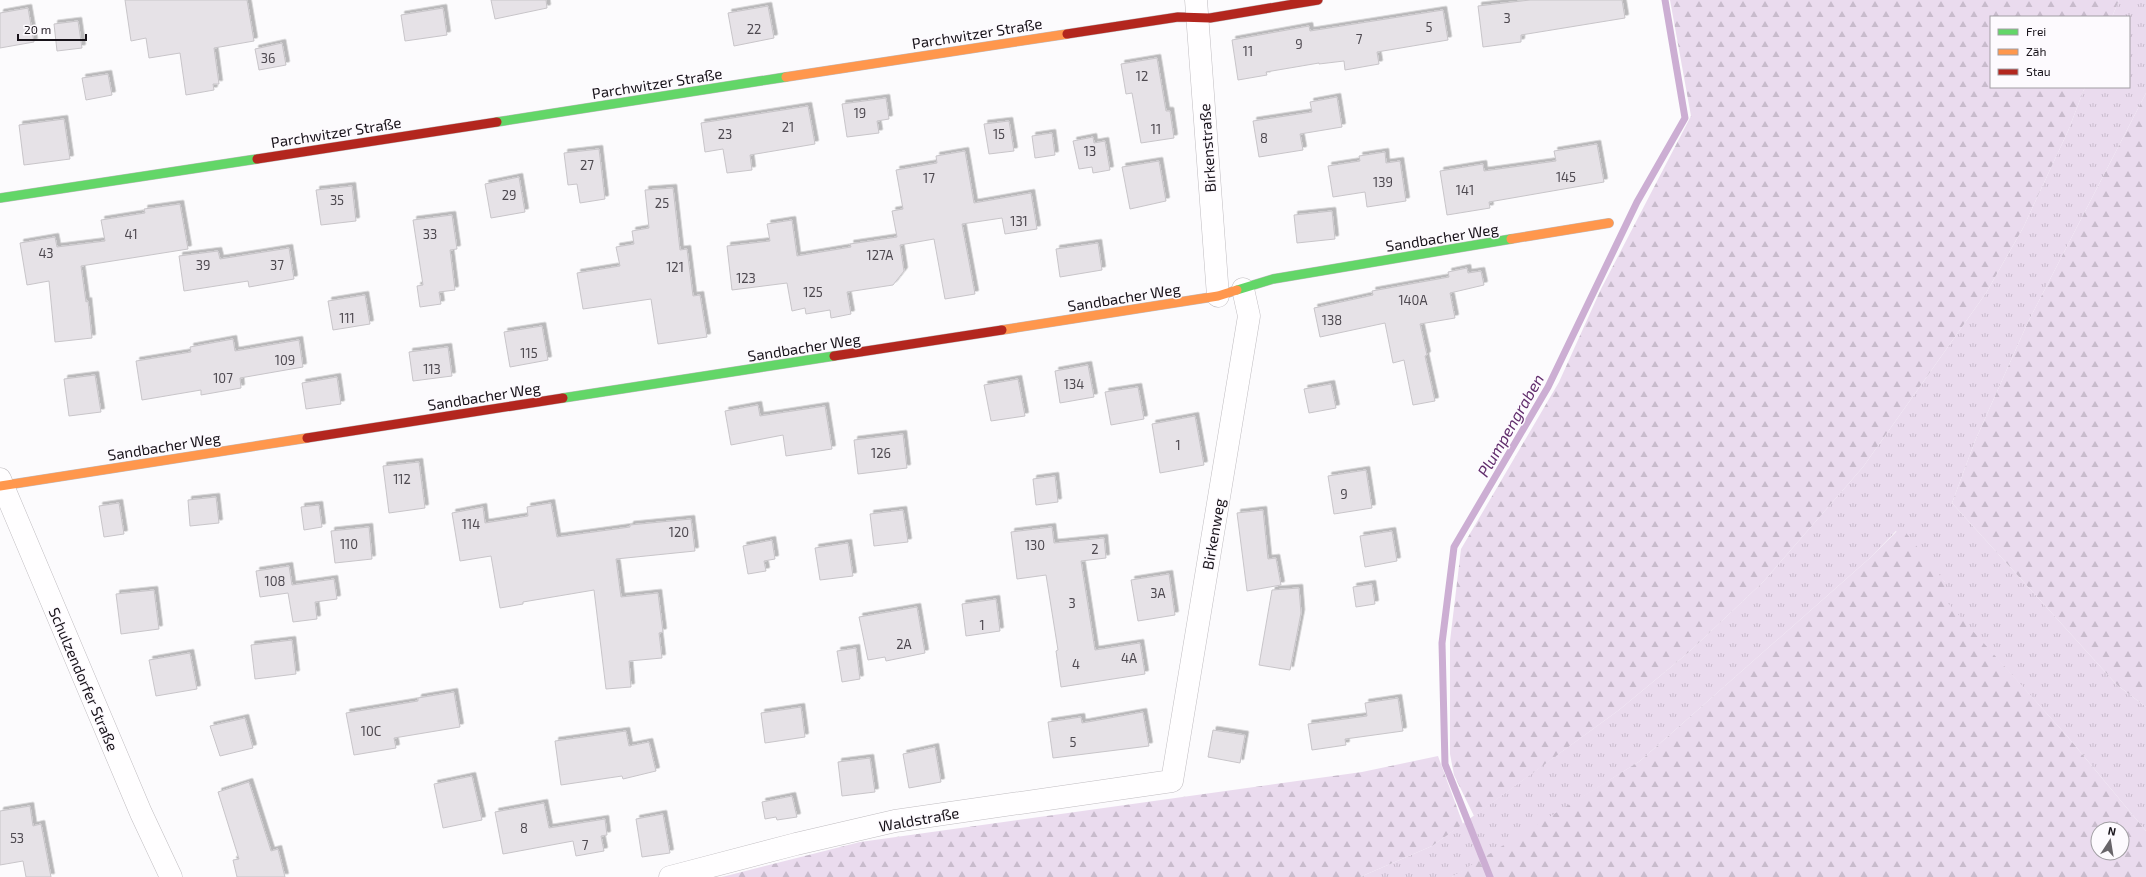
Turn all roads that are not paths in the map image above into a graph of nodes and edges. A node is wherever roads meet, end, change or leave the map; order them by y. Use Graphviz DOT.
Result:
graph roads {
  1 [pos="1318,0"];
  2 [pos="1197,9"];
  3 [pos="0,198"];
  4 [pos="1610,223"];
  5 [pos="1242,288"];
  6 [pos="1218,296"];
  7 [pos="1,483"];
  8 [pos="1172,781"];
  9 [pos="171,877"];
  10 [pos="670,877"];
  1 -- 2 [label="street, Parchwitzer Straße"];
  2 -- 3 [label="street, Parchwitzer Straße"];
  2 -- 6 [label="street, Birkenstraße"];
  4 -- 5 [label="street, Sandbacher Weg"];
  5 -- 6 [label="street, Sandbacher Weg"];
  5 -- 8 [label="street, Birkenweg"];
  6 -- 7 [label="street, Sandbacher Weg"];
  7 -- 9 [label="street, Schulzendorfer Straße"];
  8 -- 10 [label="street, Waldstraße"];
}
